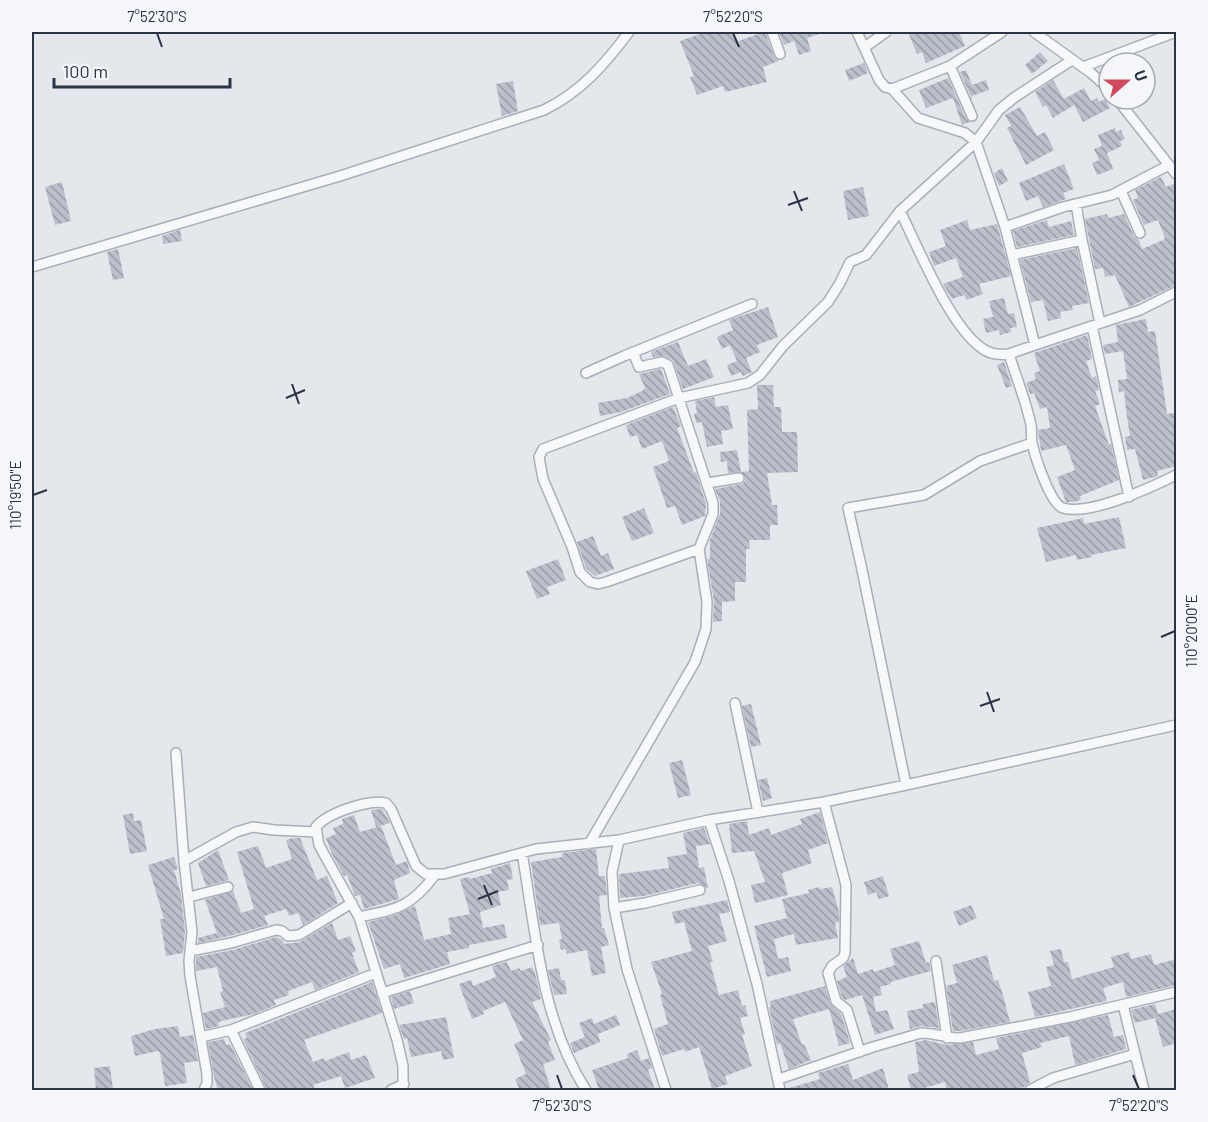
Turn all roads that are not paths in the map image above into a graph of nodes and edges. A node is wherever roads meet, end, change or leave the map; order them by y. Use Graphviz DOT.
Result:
graph roads {
  1 [pos="629,32"];
  2 [pos="772,32"];
  3 [pos="857,32"];
  4 [pos="886,32"];
  5 [pos="1002,32"];
  6 [pos="1034,32"];
  7 [pos="1175,35"];
  8 [pos="865,48"];
  9 [pos="780,54"];
  10 [pos="1072,60"];
  11 [pos="950,66"];
  12 [pos="1083,67"];
  13 [pos="1097,79"];
  14 [pos="892,89"];
  15 [pos="1126,111"];
  16 [pos="972,116"];
  17 [pos="974,141"];
  18 [pos="1169,165"];
  19 [pos="1176,174"];
  20 [pos="1121,191"];
  21 [pos="1076,204"];
  22 [pos="900,212"];
  23 [pos="1005,227"];
  24 [pos="1140,233"];
  25 [pos="1082,240"];
  26 [pos="1012,255"];
  27 [pos="32,267"];
  28 [pos="1176,292"];
  29 [pos="752,304"];
  30 [pos="1096,325"];
  31 [pos="1035,345"];
  32 [pos="633,352"];
  33 [pos="1009,354"];
  34 [pos="586,373"];
  35 [pos="679,398"];
  36 [pos="1032,443"];
  37 [pos="1176,476"];
  38 [pos="739,478"];
  39 [pos="707,483"];
  40 [pos="1129,497"];
  41 [pos="699,549"];
  42 [pos="735,703"];
  43 [pos="1176,725"];
  44 [pos="176,753"];
  45 [pos="906,785"];
  46 [pos="824,802"];
  47 [pos="758,812"];
  48 [pos="709,820"];
  49 [pos="316,832"];
  50 [pos="618,840"];
  51 [pos="593,843"];
  52 [pos="522,852"];
  53 [pos="184,861"];
  54 [pos="435,875"];
  55 [pos="228,887"];
  56 [pos="699,890"];
  57 [pos="189,897"];
  58 [pos="352,903"];
  59 [pos="614,908"];
  60 [pos="359,917"];
  61 [pos="538,945"];
  62 [pos="190,951"];
  63 [pos="936,961"];
  64 [pos="376,973"];
  65 [pos="1176,992"];
  66 [pos="382,993"];
  67 [pos="1123,1005"];
  68 [pos="231,1030"];
  69 [pos="201,1037"];
  70 [pos="948,1038"];
  71 [pos="860,1052"];
  72 [pos="1135,1054"];
  73 [pos="779,1079"];
  74 [pos="404,1087"];
  75 [pos="204,1090"];
  76 [pos="260,1090"];
  77 [pos="391,1090"];
  78 [pos="586,1090"];
  79 [pos="666,1090"];
  80 [pos="779,1090"];
  81 [pos="1030,1090"];
  82 [pos="1144,1090"];
  1 -- 27 [label="street"];
  2 -- 9 [label="street"];
  3 -- 8 [label="street"];
  4 -- 8 [label="street"];
  5 -- 11 [label="street"];
  6 -- 10 [label="street"];
  7 -- 12 [label="street"];
  8 -- 14 [label="street"];
  10 -- 12 [label="street"];
  10 -- 17 [label="street"];
  11 -- 14 [label="street"];
  11 -- 16 [label="street"];
  12 -- 13 [label="street"];
  14 -- 17 [label="street"];
  15 -- 18 [label="street"];
  17 -- 22 [label="street"];
  17 -- 23 [label="street"];
  18 -- 19 [label="street"];
  18 -- 20 [label="street"];
  20 -- 21 [label="street"];
  20 -- 24 [label="street"];
  21 -- 23 [label="street"];
  21 -- 25 [label="street"];
  22 -- 33 [label="street"];
  22 -- 35 [label="street"];
  23 -- 26 [label="street"];
  25 -- 26 [label="street"];
  25 -- 30 [label="street"];
  26 -- 31 [label="street"];
  28 -- 30 [label="street"];
  29 -- 32 [label="street"];
  30 -- 31 [label="street"];
  30 -- 40 [label="street"];
  31 -- 33 [label="street"];
  32 -- 34 [label="street"];
  32 -- 35 [label="street"];
  33 -- 36 [label="street"];
  35 -- 39 [label="street"];
  35 -- 41 [label="street"];
  36 -- 40 [label="street"];
  36 -- 45 [label="street"];
  37 -- 40 [label="street"];
  38 -- 39 [label="street"];
  39 -- 41 [label="street"];
  41 -- 51 [label="street"];
  42 -- 47 [label="street"];
  43 -- 45 [label="street"];
  44 -- 53 [label="street"];
  45 -- 46 [label="street"];
  46 -- 47 [label="street"];
  46 -- 71 [label="street"];
  47 -- 48 [label="street"];
  48 -- 50 [label="street"];
  48 -- 73 [label="street"];
  49 -- 53 [label="street"];
  49 -- 54 [label="street"];
  49 -- 58 [label="street"];
  50 -- 51 [label="street"];
  50 -- 59 [label="street"];
  51 -- 52 [label="street"];
  52 -- 54 [label="street"];
  52 -- 61 [label="street"];
  53 -- 57 [label="street"];
  54 -- 60 [label="street"];
  55 -- 57 [label="street"];
  56 -- 59 [label="street"];
  57 -- 62 [label="street"];
  58 -- 60 [label="street"];
  58 -- 62 [label="street"];
  59 -- 79 [label="street"];
  60 -- 64 [label="street"];
  61 -- 66 [label="street"];
  61 -- 78 [label="street"];
  62 -- 69 [label="street"];
  63 -- 70 [label="street"];
  64 -- 66 [label="street"];
  64 -- 68 [label="street"];
  65 -- 67 [label="street"];
  66 -- 74 [label="street"];
  67 -- 70 [label="street"];
  67 -- 72 [label="street"];
  68 -- 69 [label="street"];
  68 -- 76 [label="street"];
  69 -- 75 [label="street"];
  70 -- 71 [label="street"];
  71 -- 73 [label="street"];
  72 -- 81 [label="street"];
  72 -- 82 [label="street"];
  73 -- 80 [label="street"];
  74 -- 77 [label="street"];
}
